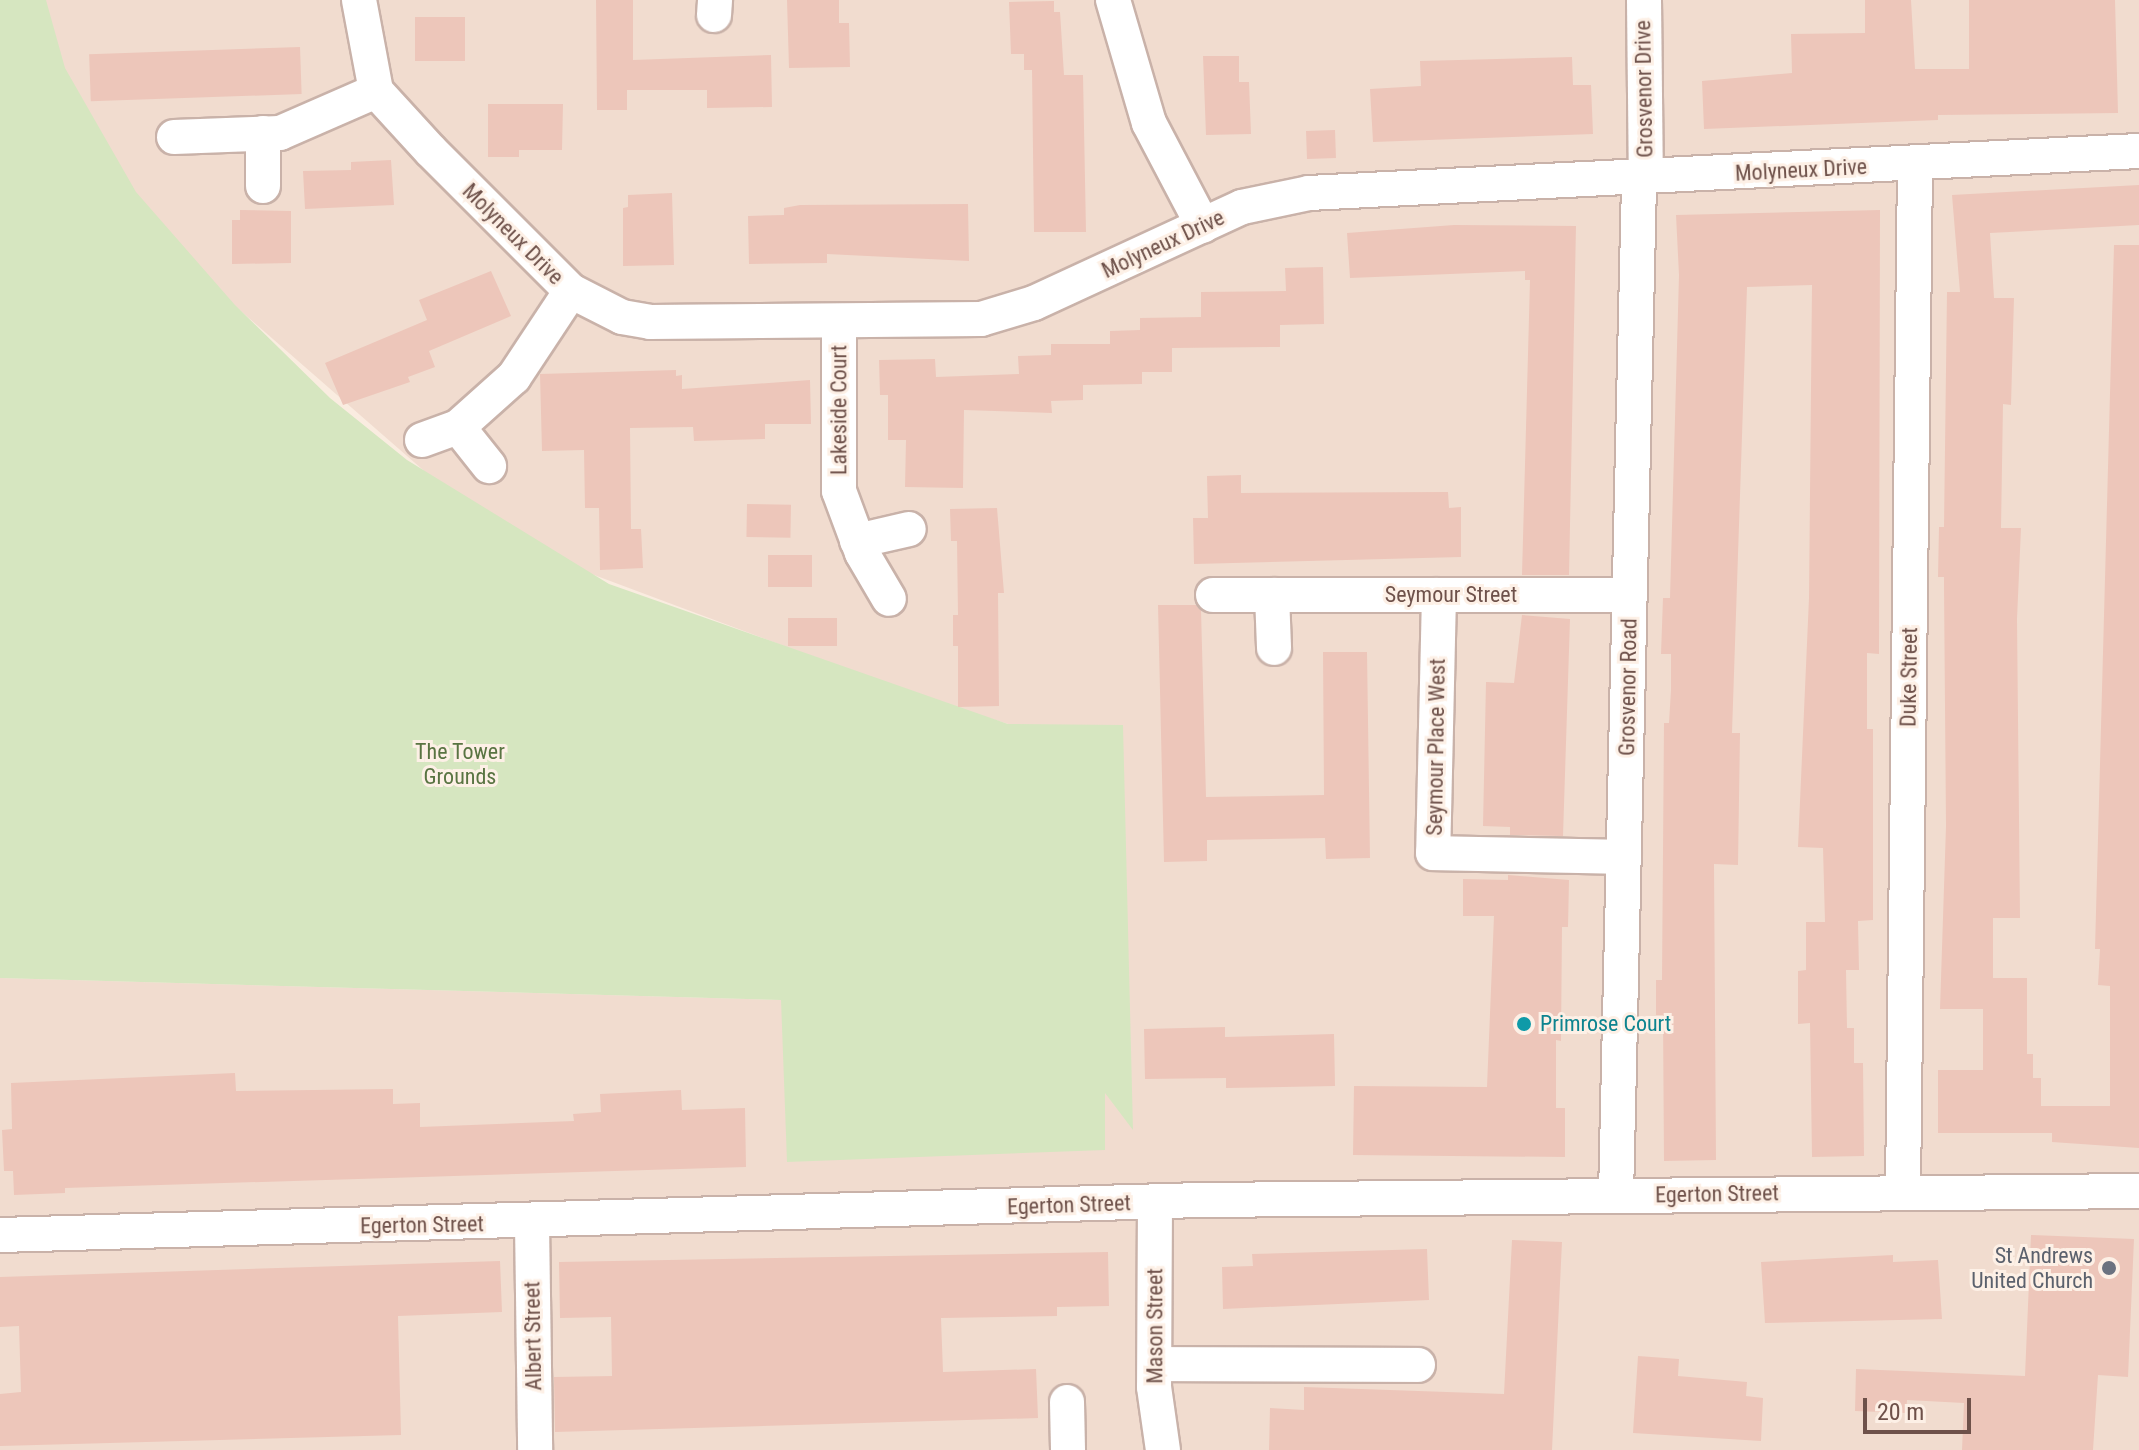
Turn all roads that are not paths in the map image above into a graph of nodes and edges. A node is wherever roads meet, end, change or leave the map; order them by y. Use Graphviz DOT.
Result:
graph roads {
  1 [pos="359,0"];
  2 [pos="1113,0"];
  3 [pos="1644,0"];
  4 [pos="376,91"];
  5 [pos="263,133"];
  6 [pos="174,137"];
  7 [pos="2139,151"];
  8 [pos="1915,164"];
  9 [pos="1642,178"];
  10 [pos="263,186"];
  11 [pos="1203,226"];
  12 [pos="571,291"];
  13 [pos="839,323"];
  14 [pos="458,427"];
  15 [pos="422,440"];
  16 [pos="489,466"];
  17 [pos="909,529"];
  18 [pos="857,541"];
  19 [pos="1213,595"];
  20 [pos="1272,595"];
  21 [pos="1439,595"];
  22 [pos="1630,595"];
  23 [pos="889,599"];
  24 [pos="1274,648"];
  25 [pos="1624,857"];
  26 [pos="1903,1191"];
  27 [pos="2139,1191"];
  28 [pos="1616,1196"];
  29 [pos="1155,1202"];
  30 [pos="532,1223"];
  31 [pos="0,1235"];
  32 [pos="1155,1364"];
  33 [pos="1418,1365"];
  34 [pos="1067,1402"];
  35 [pos="535,1450"];
  36 [pos="1068,1450"];
  37 [pos="1163,1450"];
  1 -- 4 [label="street"];
  2 -- 11 [label="street"];
  3 -- 9 [label="street, Grosvenor Drive"];
  4 -- 5 [label="street"];
  4 -- 12 [label="street, Molyneux Drive"];
  5 -- 6 [label="street"];
  5 -- 10 [label="street"];
  7 -- 8 [label="street, Molyneux Drive"];
  8 -- 9 [label="street, Molyneux Drive"];
  8 -- 26 [label="street, Duke Street"];
  9 -- 11 [label="street, Molyneux Drive"];
  9 -- 22 [label="street, Grosvenor Road"];
  11 -- 13 [label="street, Molyneux Drive"];
  12 -- 13 [label="street, Molyneux Drive"];
  12 -- 14 [label="street"];
  13 -- 18 [label="street, Lakeside Court"];
  14 -- 15 [label="street"];
  14 -- 16 [label="street"];
  17 -- 18 [label="street"];
  18 -- 23 [label="street, Lakeside Court"];
  19 -- 20 [label="street, Seymour Street"];
  20 -- 21 [label="street, Seymour Street"];
  20 -- 24 [label="street"];
  21 -- 22 [label="street, Seymour Street"];
  21 -- 25 [label="street, Seymour Place West"];
  22 -- 25 [label="street, Grosvenor Road"];
  25 -- 28 [label="street, Grosvenor Road"];
  26 -- 27 [label="street, Egerton Street"];
  26 -- 28 [label="street, Egerton Street"];
  28 -- 29 [label="street, Egerton Street"];
  29 -- 30 [label="street, Egerton Street"];
  29 -- 32 [label="street, Mason Street"];
  30 -- 31 [label="street, Egerton Street"];
  30 -- 35 [label="street, Albert Street"];
  32 -- 33 [label="street"];
  32 -- 37 [label="street, Mason Street"];
  34 -- 36 [label="street"];
}
